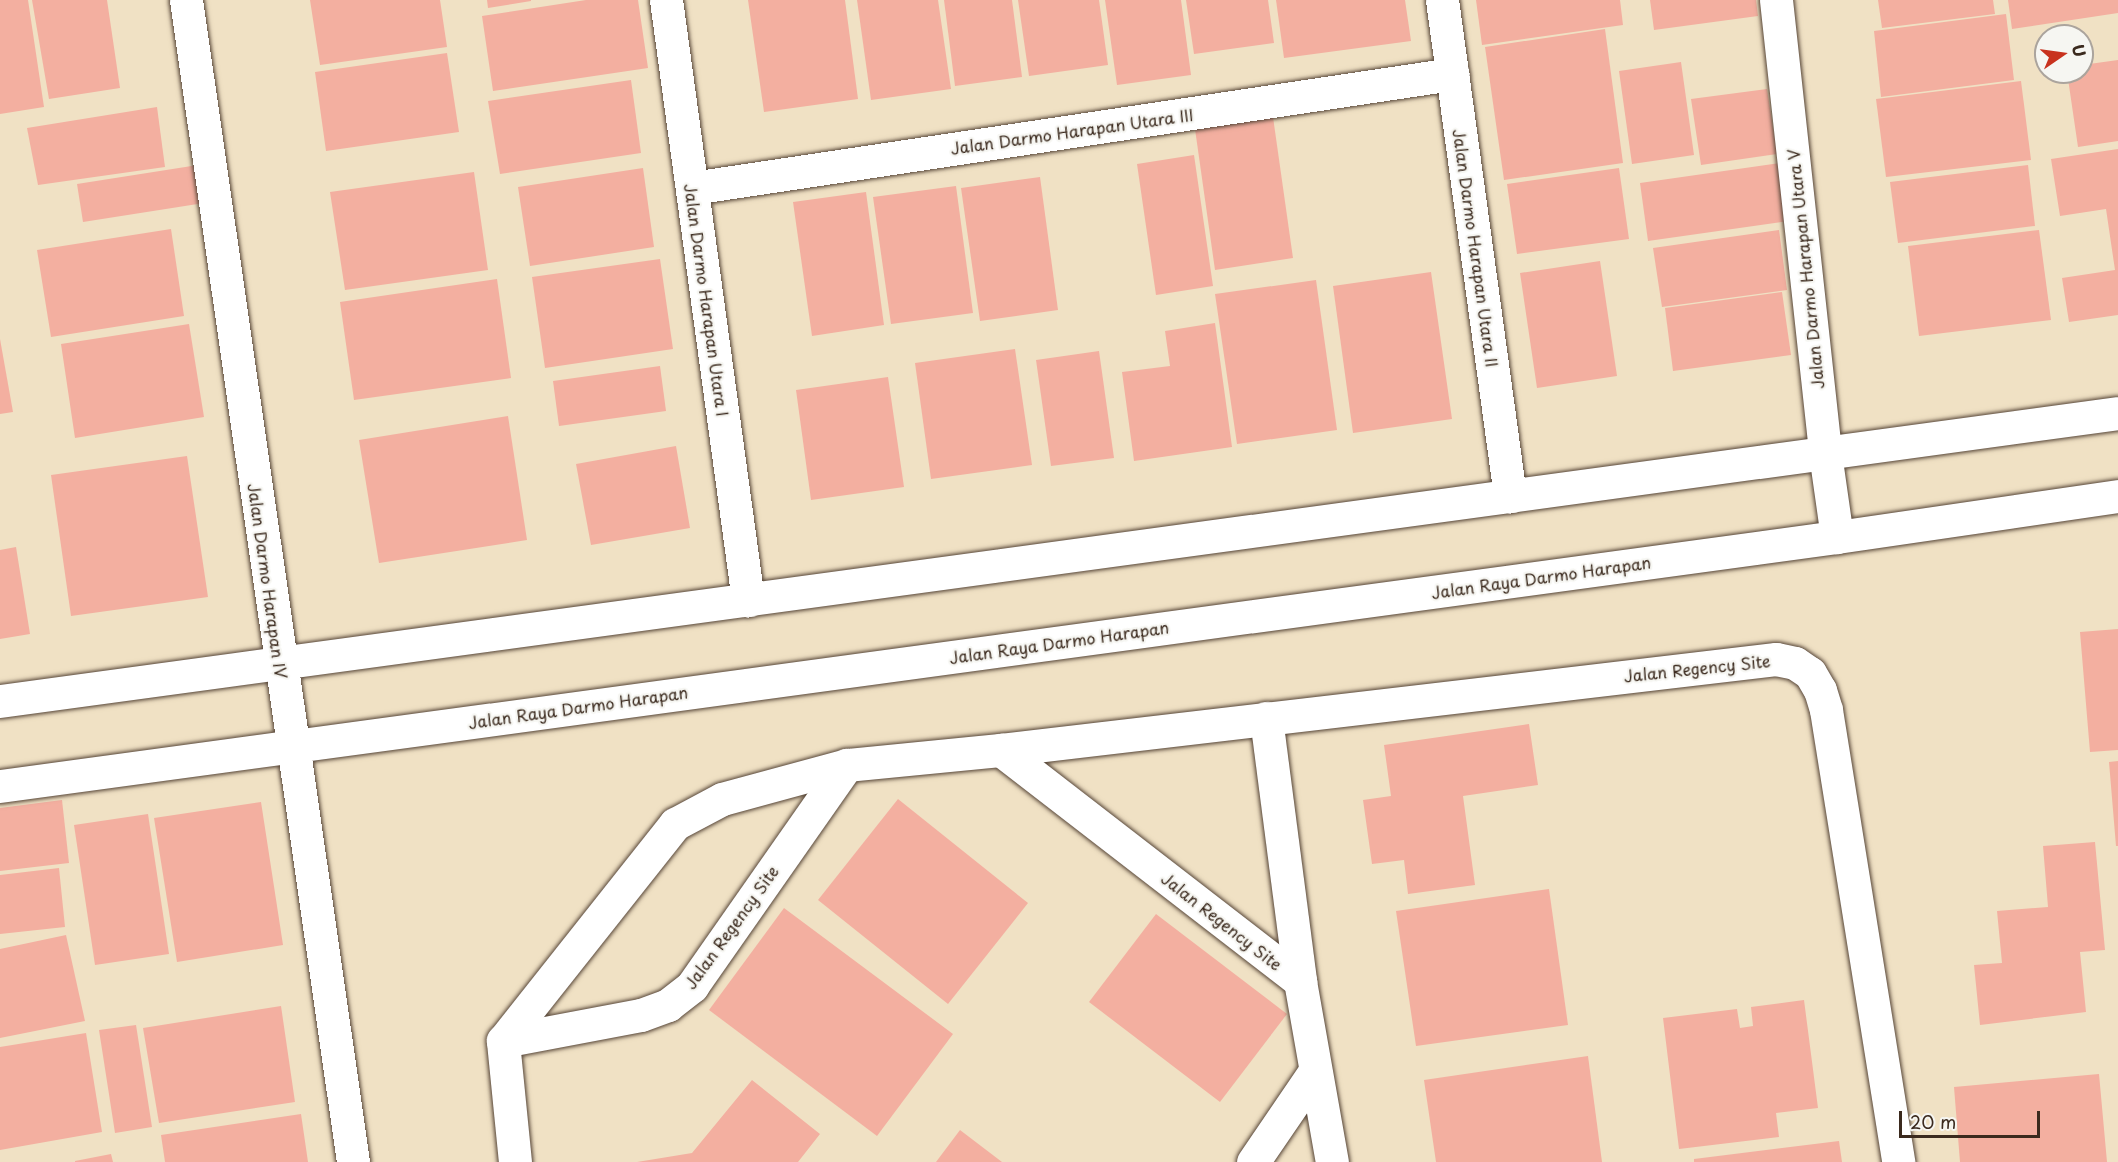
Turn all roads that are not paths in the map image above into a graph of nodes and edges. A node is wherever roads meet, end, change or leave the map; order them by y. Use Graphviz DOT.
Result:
graph roads {
  1 [pos="186,0"];
  2 [pos="666,0"];
  3 [pos="1442,0"];
  4 [pos="1776,0"];
  5 [pos="1452,74"];
  6 [pos="692,188"];
  7 [pos="2118,413"];
  8 [pos="1824,453"];
  9 [pos="1510,496"];
  10 [pos="2118,496"];
  11 [pos="1837,537"];
  12 [pos="748,600"];
  13 [pos="280,664"];
  14 [pos="0,702"];
  15 [pos="1266,718"];
  16 [pos="294,745"];
  17 [pos="1002,750"];
  18 [pos="846,765"];
  19 [pos="0,786"];
  20 [pos="1300,981"];
  21 [pos="503,1041"];
  22 [pos="1315,1071"];
  23 [pos="353,1162"];
  24 [pos="515,1162"];
  25 [pos="1253,1162"];
  26 [pos="1332,1162"];
  27 [pos="1898,1162"];
  1 -- 13 [label="street, Jalan Darmo Harapan IV"];
  2 -- 6 [label="street, Jalan Darmo Harapan Utara I"];
  3 -- 5 [label="street, Jalan Darmo Harapan Utara II"];
  4 -- 8 [label="street, Jalan Darmo Harapan Utara V"];
  5 -- 6 [label="street, Jalan Darmo Harapan Utara III"];
  5 -- 9 [label="street, Jalan Darmo Harapan Utara II"];
  6 -- 12 [label="street, Jalan Darmo Harapan Utara I"];
  7 -- 8 [label="street"];
  8 -- 9 [label="street"];
  8 -- 11 [label="street, Jalan Darmo Harapan Utara V"];
  9 -- 12 [label="street"];
  10 -- 11 [label="street, Jalan Raya Darmo Harapan"];
  11 -- 16 [label="street, Jalan Raya Darmo Harapan"];
  12 -- 13 [label="street"];
  13 -- 14 [label="street"];
  13 -- 16 [label="street, Jalan Darmo Harapan IV"];
  15 -- 17 [label="street, Jalan Regency Site"];
  15 -- 20 [label="street, Jalan Regency Site"];
  15 -- 27 [label="street, Jalan Regency Site"];
  16 -- 19 [label="street, Jalan Raya Darmo Harapan"];
  16 -- 23 [label="street, Jalan Darmo Harapan IV"];
  17 -- 18 [label="street, Jalan Regency Site"];
  17 -- 20 [label="street, Jalan Regency Site"];
  18 -- 21 [label="street, Jalan Regency Site"];
  18 -- 21 [label="street, Jalan Regency Site"];
  20 -- 22 [label="street, Jalan Regency Site"];
  21 -- 24 [label="street"];
  22 -- 25 [label="street"];
  22 -- 26 [label="street, Jalan Regency Site"];
}
